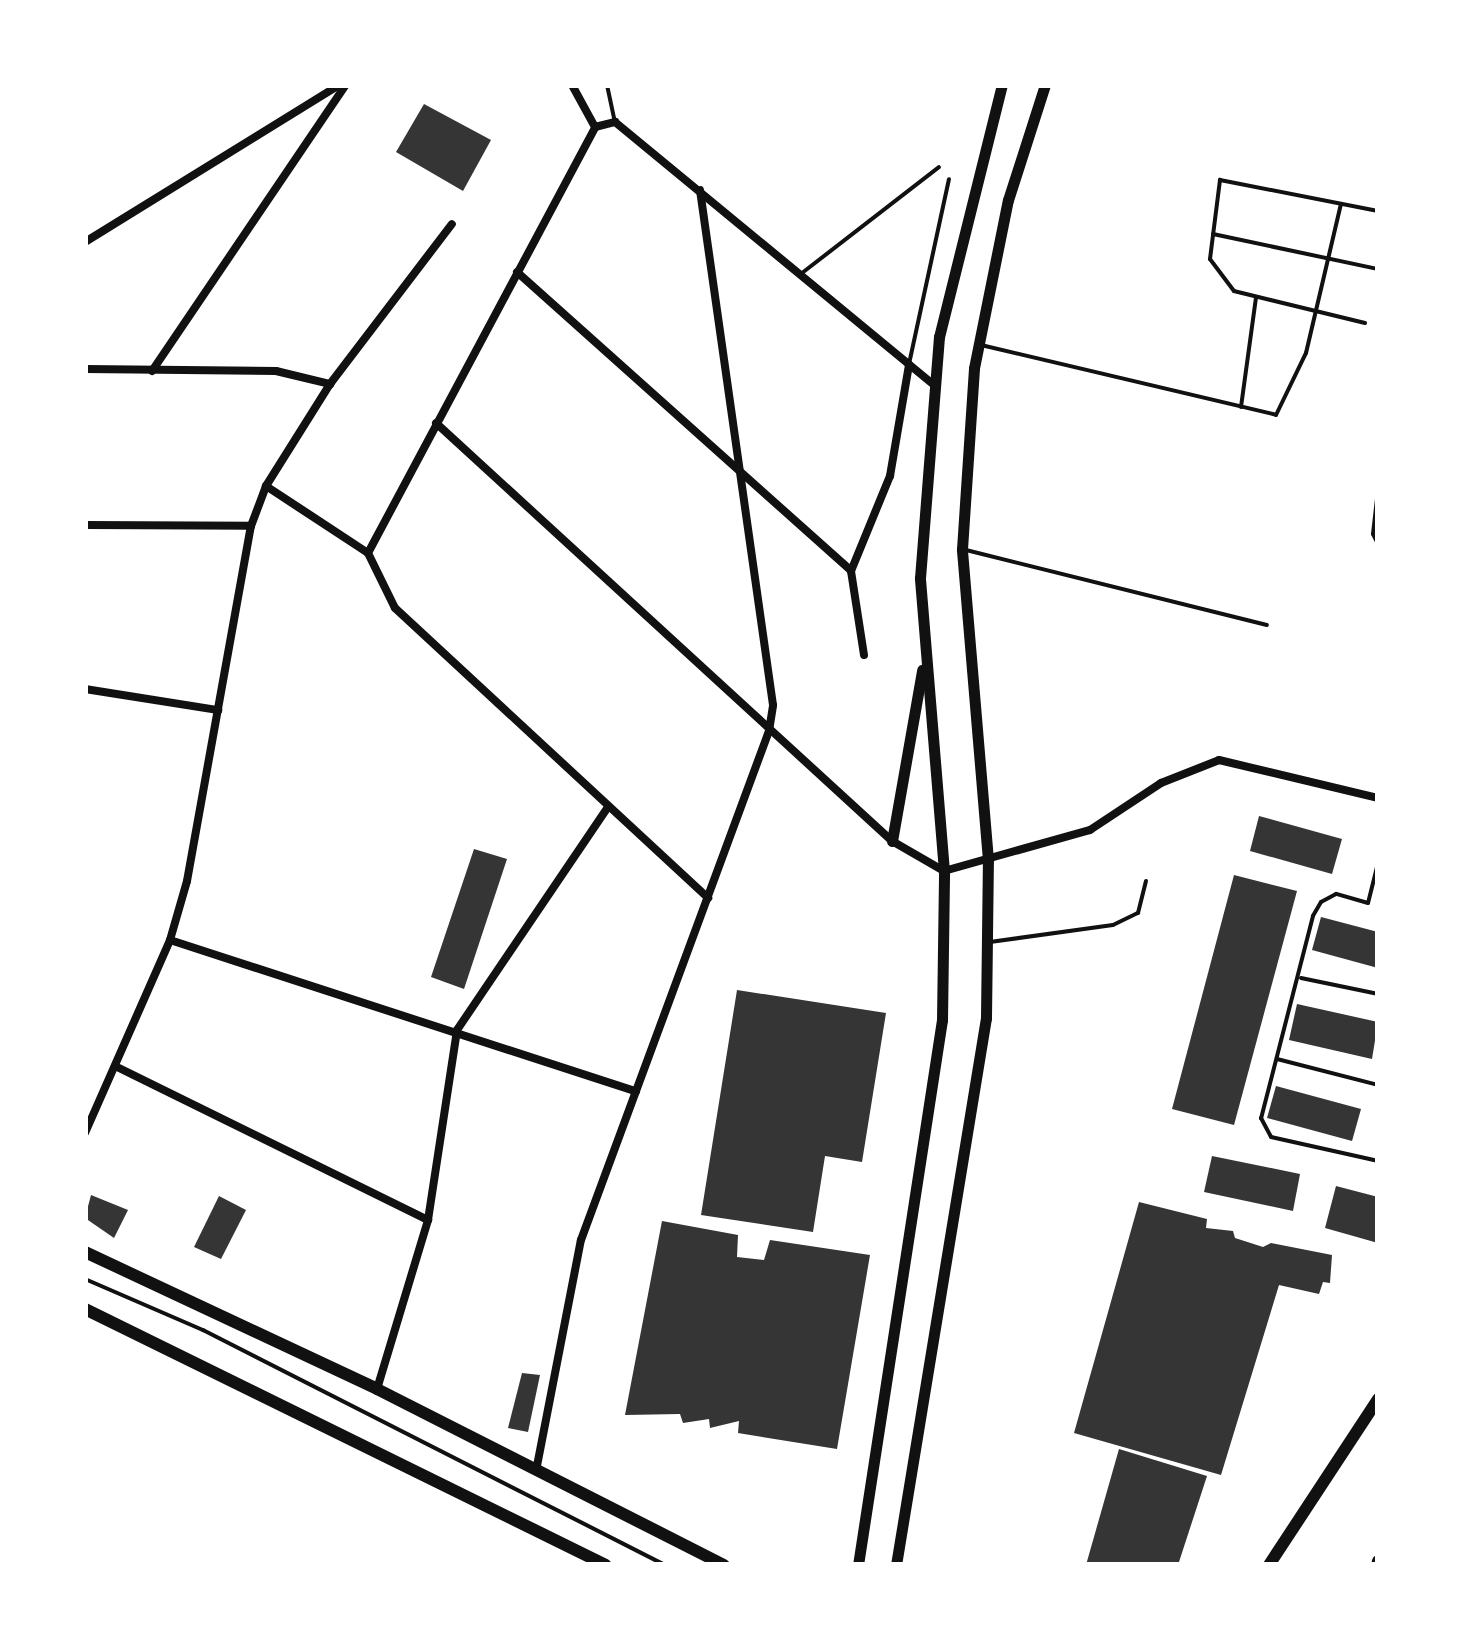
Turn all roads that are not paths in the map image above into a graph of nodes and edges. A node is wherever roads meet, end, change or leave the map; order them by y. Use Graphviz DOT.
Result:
graph roads {
  1 [pos="342,85"];
  2 [pos="572,85"];
  3 [pos="606,85"];
  4 [pos="1002,85"];
  5 [pos="1045,85"];
  6 [pos="614,122"];
  7 [pos="595,126"];
  8 [pos="939,167"];
  9 [pos="949,179"];
  10 [pos="700,190"];
  11 [pos="1341,204"];
  12 [pos="1378,211"];
  13 [pos="452,224"];
  14 [pos="1213,234"];
  15 [pos="85,242"];
  16 [pos="1328,258"];
  17 [pos="1378,270"];
  18 [pos="517,272"];
  19 [pos="802,273"];
  20 [pos="1256,296"];
  21 [pos="1316,311"];
  22 [pos="1365,323"];
  23 [pos="976,344"];
  24 [pos="909,364"];
  25 [pos="85,368"];
  26 [pos="152,371"];
  27 [pos="330,384"];
  28 [pos="935,386"];
  29 [pos="1241,407"];
  30 [pos="436,423"];
  31 [pos="737,470"];
  32 [pos="266,486"];
  33 [pos="1378,490"];
  34 [pos="85,525"];
  35 [pos="252,526"];
  36 [pos="1378,544"];
  37 [pos="962,548"];
  38 [pos="368,553"];
  39 [pos="851,572"];
  40 [pos="1267,625"];
  41 [pos="925,651"];
  42 [pos="864,655"];
  43 [pos="85,689"];
  44 [pos="218,710"];
  45 [pos="769,731"];
  46 [pos="1378,798"];
  47 [pos="608,807"];
  48 [pos="892,842"];
  49 [pos="988,860"];
  50 [pos="1378,863"];
  51 [pos="944,872"];
  52 [pos="1146,881"];
  53 [pos="708,898"];
  54 [pos="1368,903"];
  55 [pos="1378,905"];
  56 [pos="170,940"];
  57 [pos="987,942"];
  58 [pos="1300,978"];
  59 [pos="1378,994"];
  60 [pos="456,1030"];
  61 [pos="1277,1060"];
  62 [pos="114,1066"];
  63 [pos="1378,1085"];
  64 [pos="636,1091"];
  65 [pos="85,1133"];
  66 [pos="1378,1161"];
  67 [pos="428,1220"];
  68 [pos="85,1252"];
  69 [pos="85,1279"];
  70 [pos="85,1310"];
  71 [pos="377,1389"];
  72 [pos="1378,1399"];
  73 [pos="536,1471"];
  74 [pos="606,1565"];
  75 [pos="665,1565"];
  76 [pos="724,1565"];
  77 [pos="858,1565"];
  78 [pos="896,1565"];
  79 [pos="1269,1565"];
  1 -- 15 [label="street"];
  1 -- 26 [label="street"];
  2 -- 7 [label="street"];
  3 -- 6 [label="lane"];
  4 -- 28 [label="main road"];
  5 -- 23 [label="main road"];
  6 -- 7 [label="street"];
  6 -- 10 [label="street"];
  7 -- 18 [label="street"];
  8 -- 19 [label="lane"];
  9 -- 24 [label="lane"];
  10 -- 19 [label="street"];
  10 -- 31 [label="street"];
  11 -- 12 [label="lane"];
  11 -- 14 [label="lane"];
  11 -- 16 [label="lane"];
  13 -- 27 [label="street"];
  14 -- 16 [label="lane"];
  14 -- 20 [label="lane"];
  16 -- 17 [label="lane"];
  16 -- 21 [label="lane"];
  18 -- 30 [label="street"];
  18 -- 31 [label="street"];
  19 -- 24 [label="street"];
  20 -- 21 [label="lane"];
  20 -- 29 [label="lane"];
  21 -- 22 [label="lane"];
  21 -- 29 [label="lane"];
  23 -- 29 [label="lane"];
  23 -- 37 [label="main road"];
  24 -- 28 [label="street"];
  24 -- 39 [label="street"];
  25 -- 26 [label="street"];
  26 -- 27 [label="street"];
  27 -- 32 [label="street"];
  28 -- 41 [label="main road"];
  30 -- 38 [label="street"];
  30 -- 45 [label="street"];
  31 -- 39 [label="street"];
  31 -- 45 [label="street"];
  32 -- 35 [label="street"];
  32 -- 38 [label="street"];
  33 -- 36 [label="lane"];
  34 -- 35 [label="street"];
  35 -- 44 [label="street"];
  37 -- 40 [label="lane"];
  37 -- 49 [label="main road"];
  38 -- 47 [label="street"];
  39 -- 42 [label="street"];
  41 -- 48 [label="main road"];
  41 -- 51 [label="main road"];
  43 -- 44 [label="street"];
  44 -- 56 [label="street"];
  45 -- 48 [label="street"];
  45 -- 53 [label="street"];
  46 -- 49 [label="street"];
  47 -- 53 [label="street"];
  47 -- 60 [label="street"];
  48 -- 51 [label="street"];
  49 -- 51 [label="street"];
  49 -- 57 [label="main road"];
  50 -- 54 [label="lane"];
  51 -- 77 [label="main road"];
  52 -- 57 [label="lane"];
  53 -- 64 [label="street"];
  54 -- 55 [label="lane"];
  54 -- 58 [label="lane"];
  56 -- 60 [label="street"];
  56 -- 62 [label="street"];
  57 -- 78 [label="main road"];
  58 -- 59 [label="lane"];
  58 -- 61 [label="lane"];
  60 -- 64 [label="street"];
  60 -- 67 [label="street"];
  61 -- 63 [label="lane"];
  61 -- 66 [label="lane"];
  62 -- 65 [label="street"];
  62 -- 67 [label="street"];
  64 -- 73 [label="street"];
  67 -- 71 [label="street"];
  68 -- 71 [label="main road"];
  69 -- 75 [label="lane"];
  70 -- 74 [label="main road"];
  71 -- 73 [label="main road"];
  72 -- 79 [label="main road"];
  73 -- 76 [label="main road"];
}
